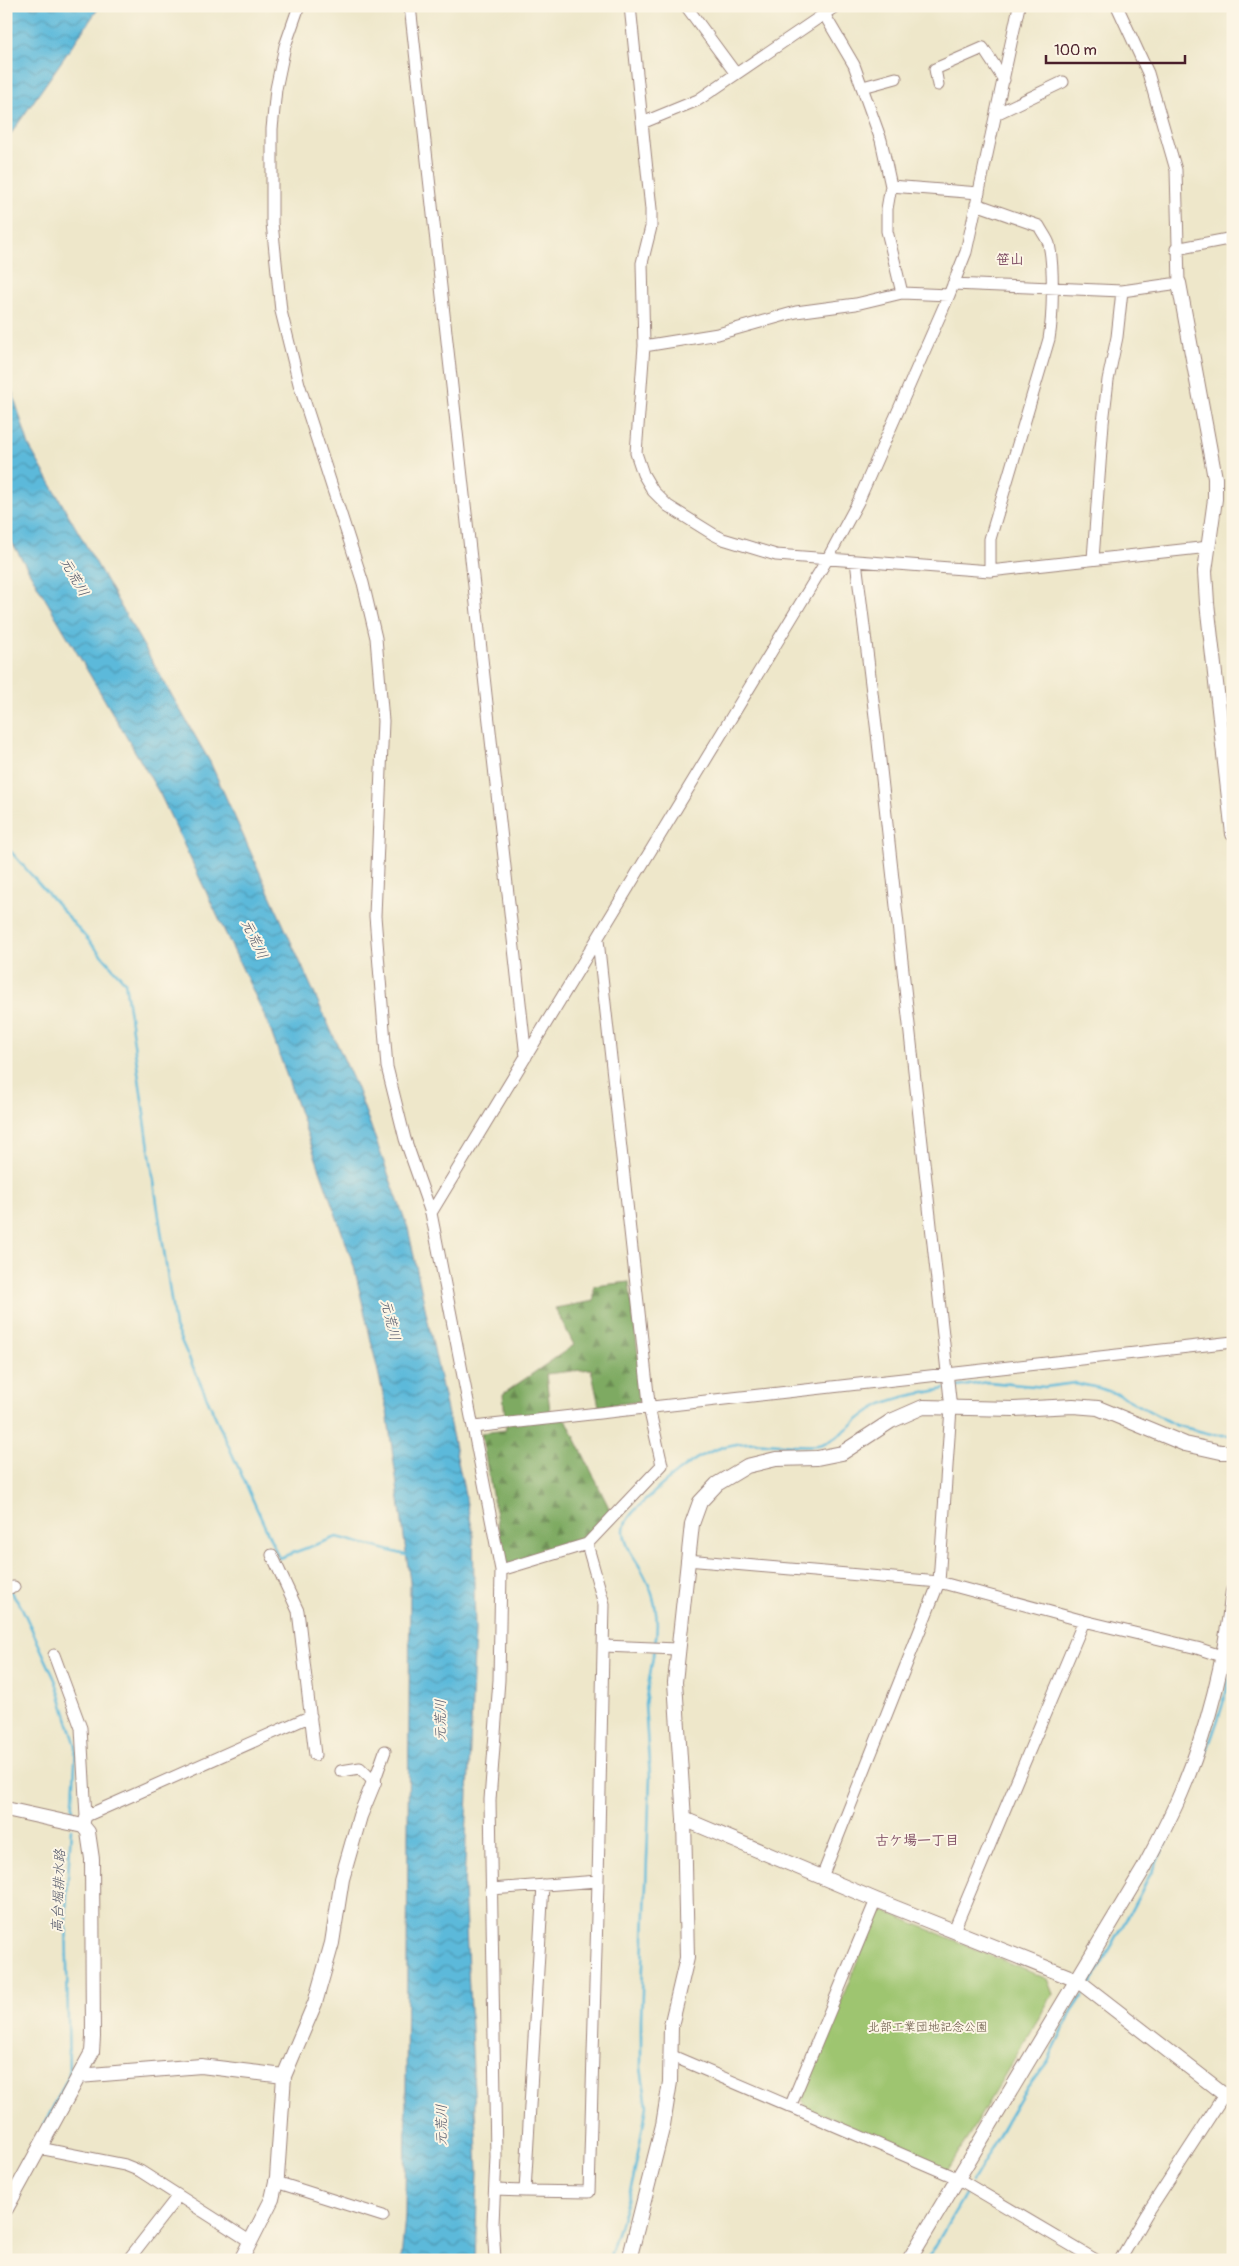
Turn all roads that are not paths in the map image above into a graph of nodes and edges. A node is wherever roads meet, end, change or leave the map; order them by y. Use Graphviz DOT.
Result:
graph roads {
  1 [pos="299,6"];
  2 [pos="410,6"];
  3 [pos="630,6"];
  4 [pos="686,6"];
  5 [pos="836,6"];
  6 [pos="1019,6"];
  7 [pos="1117,6"];
  8 [pos="824,14"];
  9 [pos="736,74"];
  10 [pos="896,78"];
  11 [pos="1004,80"];
  12 [pos="1063,82"];
  13 [pos="938,85"];
  14 [pos="863,87"];
  15 [pos="996,114"];
  16 [pos="642,123"];
  17 [pos="891,186"];
  18 [pos="978,198"];
  19 [pos="1233,238"];
  20 [pos="1176,249"];
  21 [pos="1179,283"];
  22 [pos="1052,288"];
  23 [pos="951,290"];
  24 [pos="1122,291"];
  25 [pos="902,294"];
  26 [pos="644,346"];
  27 [pos="1209,547"];
  28 [pos="828,558"];
  29 [pos="1093,558"];
  30 [pos="856,561"];
  31 [pos="990,571"];
  32 [pos="1233,834"];
  33 [pos="598,940"];
  34 [pos="526,1056"];
  35 [pos="431,1213"];
  36 [pos="1233,1342"];
  37 [pos="946,1375"];
  38 [pos="650,1407"];
  39 [pos="950,1408"];
  40 [pos="474,1427"];
  41 [pos="1233,1452"];
  42 [pos="587,1544"];
  43 [pos="272,1555"];
  44 [pos="687,1560"];
  45 [pos="501,1570"];
  46 [pos="939,1582"];
  47 [pos="1233,1591"];
  48 [pos="1084,1621"];
  49 [pos="604,1646"];
  50 [pos="677,1649"];
  51 [pos="54,1655"];
  52 [pos="1228,1658"];
  53 [pos="310,1716"];
  54 [pos="385,1751"];
  55 [pos="315,1755"];
  56 [pos="340,1771"];
  57 [pos="374,1782"];
  58 [pos="6,1809"];
  59 [pos="684,1820"];
  60 [pos="85,1821"];
  61 [pos="822,1877"];
  62 [pos="598,1881"];
  63 [pos="543,1885"];
  64 [pos="491,1889"];
  65 [pos="876,1900"];
  66 [pos="954,1930"];
  67 [pos="1077,1980"];
  68 [pos="670,2055"];
  69 [pos="79,2076"];
  70 [pos="284,2076"];
  71 [pos="1229,2098"];
  72 [pos="790,2107"];
  73 [pos="39,2148"];
  74 [pos="957,2178"];
  75 [pos="276,2182"];
  76 [pos="495,2190"];
  77 [pos="525,2191"];
  78 [pos="178,2196"];
  79 [pos="6,2210"];
  80 [pos="382,2216"];
  81 [pos="251,2242"];
  82 [pos="128,2260"];
  83 [pos="241,2260"];
  84 [pos="495,2260"];
  85 [pos="629,2260"];
  86 [pos="909,2260"];
  87 [pos="1096,2260"];
  88 [pos="1120,2260"];
  1 -- 35 [label="street"];
  2 -- 34 [label="street"];
  3 -- 16 [label="street"];
  4 -- 9 [label="street"];
  5 -- 8 [label="street"];
  6 -- 11 [label="street"];
  7 -- 20 [label="street"];
  8 -- 9 [label="street"];
  8 -- 14 [label="street"];
  9 -- 16 [label="street"];
  10 -- 14 [label="street"];
  11 -- 13 [label="street"];
  11 -- 15 [label="street"];
  12 -- 15 [label="street"];
  14 -- 17 [label="street"];
  15 -- 18 [label="street"];
  16 -- 26 [label="street"];
  17 -- 18 [label="street"];
  17 -- 25 [label="street"];
  18 -- 22 [label="street"];
  18 -- 23 [label="street"];
  19 -- 20 [label="street"];
  20 -- 21 [label="street"];
  21 -- 24 [label="street"];
  21 -- 27 [label="street"];
  22 -- 23 [label="street"];
  22 -- 24 [label="street"];
  22 -- 31 [label="street"];
  23 -- 25 [label="street"];
  23 -- 28 [label="street"];
  24 -- 29 [label="street"];
  25 -- 26 [label="street"];
  26 -- 28 [label="street"];
  27 -- 29 [label="street"];
  27 -- 32 [label="street"];
  28 -- 30 [label="street"];
  28 -- 33 [label="street"];
  29 -- 31 [label="street"];
  30 -- 31 [label="street"];
  30 -- 37 [label="street"];
  33 -- 34 [label="street"];
  33 -- 38 [label="street"];
  34 -- 35 [label="street"];
  35 -- 40 [label="street"];
  36 -- 37 [label="street"];
  37 -- 38 [label="street"];
  37 -- 39 [label="street"];
  38 -- 40 [label="street"];
  38 -- 42 [label="street"];
  39 -- 41 [label="street"];
  39 -- 44 [label="street"];
  39 -- 46 [label="street"];
  40 -- 45 [label="street"];
  42 -- 45 [label="street"];
  42 -- 49 [label="street"];
  43 -- 53 [label="street"];
  44 -- 46 [label="street"];
  44 -- 50 [label="street"];
  45 -- 64 [label="street"];
  46 -- 48 [label="street"];
  46 -- 61 [label="street"];
  47 -- 52 [label="street"];
  48 -- 52 [label="street"];
  48 -- 66 [label="street"];
  49 -- 50 [label="street"];
  49 -- 62 [label="street"];
  50 -- 59 [label="street"];
  51 -- 60 [label="street"];
  52 -- 67 [label="street"];
  53 -- 55 [label="street"];
  53 -- 60 [label="street"];
  54 -- 57 [label="street"];
  56 -- 57 [label="street"];
  57 -- 70 [label="street"];
  58 -- 60 [label="street"];
  59 -- 61 [label="street"];
  59 -- 68 [label="street"];
  60 -- 69 [label="street"];
  61 -- 65 [label="street"];
  62 -- 63 [label="street"];
  62 -- 77 [label="street"];
  63 -- 64 [label="street"];
  63 -- 77 [label="street"];
  64 -- 76 [label="street"];
  65 -- 66 [label="street"];
  65 -- 72 [label="street"];
  66 -- 67 [label="street"];
  67 -- 71 [label="street"];
  67 -- 74 [label="street"];
  68 -- 72 [label="street"];
  68 -- 85 [label="street"];
  69 -- 70 [label="street"];
  69 -- 73 [label="street"];
  70 -- 75 [label="street"];
  71 -- 88 [label="street"];
  72 -- 74 [label="street"];
  73 -- 78 [label="street"];
  73 -- 79 [label="street"];
  74 -- 86 [label="street"];
  74 -- 87 [label="street"];
  75 -- 80 [label="street"];
  75 -- 81 [label="street"];
  76 -- 77 [label="street"];
  76 -- 84 [label="street"];
  78 -- 81 [label="street"];
  78 -- 82 [label="street"];
  81 -- 83 [label="street"];
}
